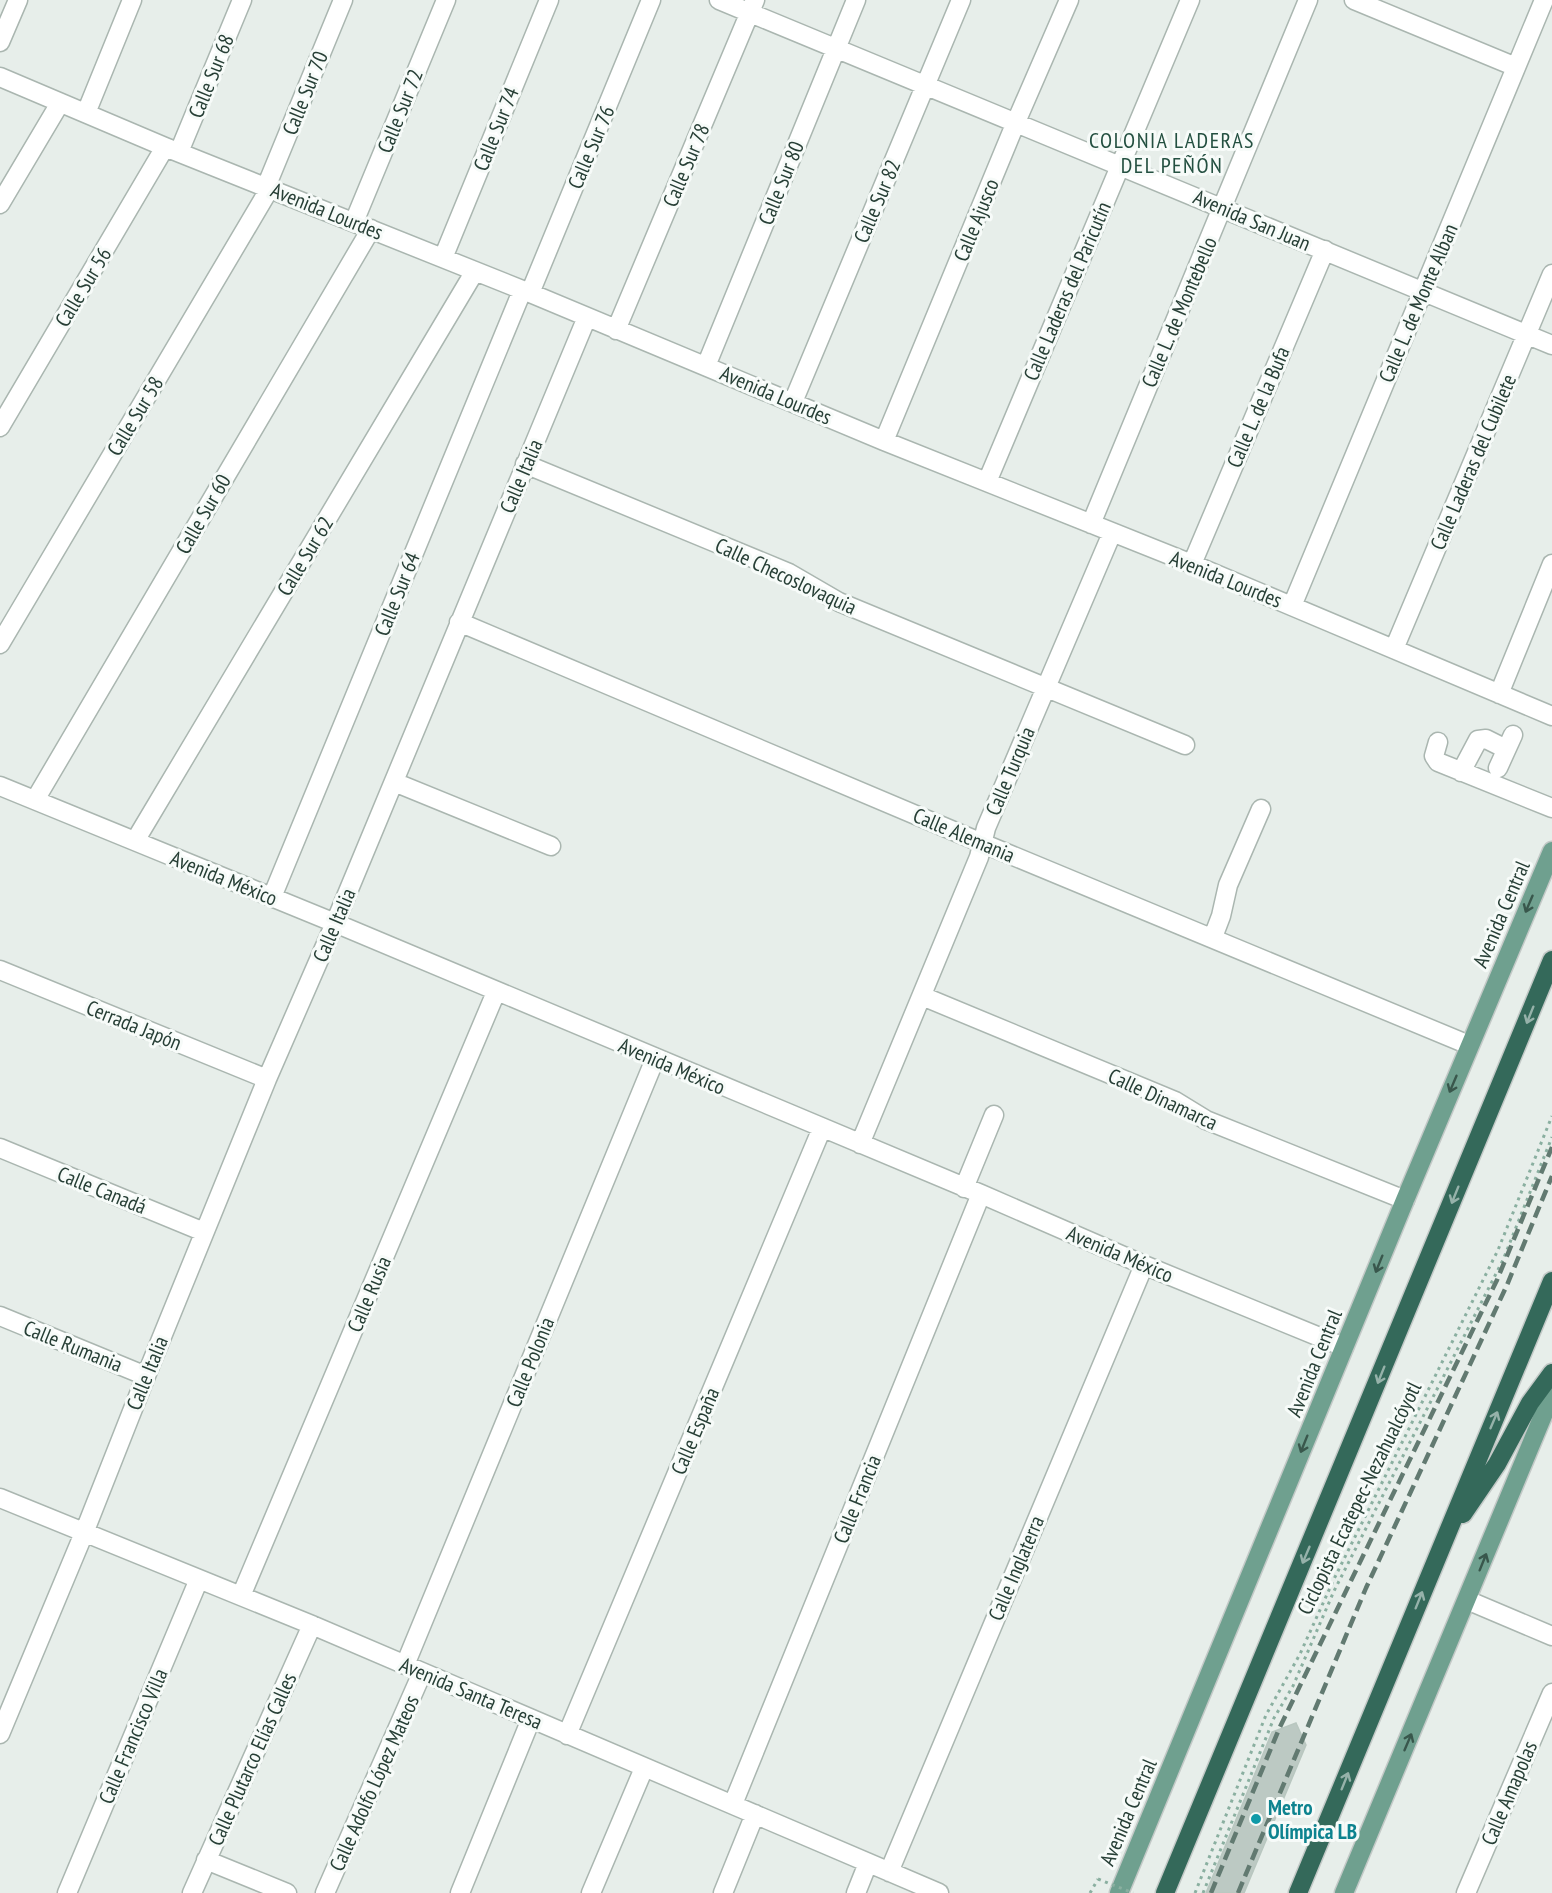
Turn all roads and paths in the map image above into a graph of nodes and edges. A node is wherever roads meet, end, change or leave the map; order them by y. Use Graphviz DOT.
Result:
graph roads {
  1 [pos="18,0"];
  2 [pos="132,0"];
  3 [pos="242,0"];
  4 [pos="343,0"];
  5 [pos="446,0"];
  6 [pos="549,0"];
  7 [pos="651,0"];
  8 [pos="719,0"];
  9 [pos="856,0"];
  10 [pos="961,0"];
  11 [pos="1069,0"];
  12 [pos="1190,0"];
  13 [pos="1308,0"];
  14 [pos="1354,0"];
  15 [pos="1544,0"];
  16 [pos="752,7"];
  17 [pos="0,42"];
  18 [pos="835,49"];
  19 [pos="1515,67"];
  20 [pos="0,77"];
  21 [pos="926,85"];
  22 [pos="60,102"];
  23 [pos="86,113"];
  24 [pos="1016,122"];
  25 [pos="172,149"];
  26 [pos="1120,165"];
  27 [pos="268,187"];
  28 [pos="0,204"];
  29 [pos="1223,208"];
  30 [pos="363,226"];
  31 [pos="1325,250"];
  32 [pos="442,258"];
  33 [pos="475,271"];
  34 [pos="1552,274"];
  35 [pos="1423,291"];
  36 [pos="526,292"];
  37 [pos="587,317"];
  38 [pos="616,330"];
  39 [pos="1527,334"];
  40 [pos="1552,345"];
  41 [pos="706,366"];
  42 [pos="793,402"];
  43 [pos="0,427"];
  44 [pos="884,441"];
  45 [pos="525,464"];
  46 [pos="987,483"];
  47 [pos="1091,524"];
  48 [pos="1112,533"];
  49 [pos="1192,564"];
  50 [pos="1552,564"];
  51 [pos="1292,606"];
  52 [pos="459,622"];
  53 [pos="0,644"];
  54 [pos="1394,649"];
  55 [pos="1046,687"];
  56 [pos="1499,694"];
  57 [pos="1552,716"];
  58 [pos="1438,742"];
  59 [pos="1185,745"];
  60 [pos="1498,768"];
  61 [pos="1461,772"];
  62 [pos="394,782"];
  63 [pos="0,786"];
  64 [pos="35,800"];
  65 [pos="1552,808"];
  66 [pos="1261,809"];
  67 [pos="135,841"];
  68 [pos="982,843"];
  69 [pos="551,846"];
  70 [pos="1552,850"];
  71 [pos="272,897"];
  72 [pos="335,923"];
  73 [pos="1212,937"];
  74 [pos="1552,960"];
  75 [pos="0,970"];
  76 [pos="496,992"];
  77 [pos="922,996"];
  78 [pos="1469,1045"];
  79 [pos="655,1059"];
  80 [pos="267,1079"];
  81 [pos="994,1115"];
  82 [pos="1552,1116"];
  83 [pos="822,1128"];
  84 [pos="1552,1137"];
  85 [pos="860,1144"];
  86 [pos="0,1148"];
  87 [pos="964,1188"];
  88 [pos="981,1194"];
  89 [pos="1405,1200"];
  90 [pos="204,1232"];
  91 [pos="1144,1265"];
  92 [pos="1552,1281"];
  93 [pos="0,1316"];
  94 [pos="1344,1347"];
  95 [pos="1552,1373"];
  96 [pos="146,1376"];
  97 [pos="1552,1394"];
  98 [pos="0,1498"];
  99 [pos="84,1533"];
  100 [pos="1441,1548"];
  101 [pos="199,1579"];
  102 [pos="241,1596"];
  103 [pos="1467,1600"];
  104 [pos="312,1625"];
  105 [pos="1552,1636"];
  106 [pos="405,1665"];
  107 [pos="422,1673"];
  108 [pos="1552,1692"];
  109 [pos="531,1719"];
  110 [pos="0,1734"];
  111 [pos="567,1735"];
  112 [pos="644,1768"];
  113 [pos="733,1804"];
  114 [pos="755,1814"];
  115 [pos="206,1860"];
  116 [pos="868,1863"];
  117 [pos="889,1872"];
  118 [pos="67,1893"];
  119 [pos="192,1893"];
  120 [pos="287,1893"];
  121 [pos="325,1893"];
  122 [pos="460,1893"];
  123 [pos="591,1893"];
  124 [pos="723,1893"];
  125 [pos="856,1893"];
  126 [pos="939,1893"];
  127 [pos="1090,1893"];
  128 [pos="1119,1893"];
  129 [pos="1133,1893"];
  130 [pos="1165,1893"];
  131 [pos="1195,1893"];
  132 [pos="1203,1893"];
  133 [pos="1298,1893"];
  134 [pos="1344,1893"];
  135 [pos="1466,1893"];
  1 -- 17 [label="street"];
  2 -- 23 [label="street"];
  3 -- 25 [label="street, Calle Sur 68"];
  4 -- 27 [label="street, Calle Sur 70"];
  5 -- 30 [label="street, Calle Sur 72"];
  6 -- 32 [label="street, Calle Sur 74"];
  7 -- 36 [label="street, Calle Sur 76"];
  8 -- 16 [label="street, Avenida San Juan"];
  9 -- 18 [label="street, Calle Sur 80"];
  10 -- 21 [label="street, Calle Sur 82"];
  11 -- 24 [label="street, Calle Ajusco"];
  12 -- 26 [label="street, Calle Laderas del Paricutín"];
  13 -- 29 [label="street, Calle L. de Montebello"];
  14 -- 19 [label="street"];
  15 -- 19 [label="street, Calle L. de Monte Alban"];
  16 -- 18 [label="street, Avenida San Juan"];
  16 -- 38 [label="street, Calle Sur 78"];
  18 -- 21 [label="street, Avenida San Juan"];
  18 -- 41 [label="street, Calle Sur 80"];
  19 -- 35 [label="street, Calle L. de Monte Alban"];
  20 -- 22 [label="street, Avenida Lourdes"];
  21 -- 24 [label="street, Avenida San Juan"];
  21 -- 42 [label="street, Calle Sur 82"];
  22 -- 23 [label="street, Avenida Lourdes"];
  22 -- 28 [label="street"];
  23 -- 25 [label="street, Avenida Lourdes"];
  24 -- 26 [label="street, Avenida San Juan"];
  24 -- 44 [label="street, Calle Ajusco"];
  25 -- 27 [label="street, Avenida Lourdes"];
  25 -- 43 [label="street, Calle Sur 56"];
  26 -- 29 [label="street, Avenida San Juan"];
  26 -- 46 [label="street, Calle Laderas del Paricutín"];
  27 -- 30 [label="street, Avenida Lourdes"];
  27 -- 53 [label="street, Calle Sur 58"];
  29 -- 31 [label="street, Avenida San Juan"];
  29 -- 47 [label="street, Calle L. de Montebello"];
  30 -- 32 [label="street, Avenida Lourdes"];
  30 -- 64 [label="street, Calle Sur 60"];
  31 -- 35 [label="street, Avenida San Juan"];
  31 -- 49 [label="street, Calle L. de la Bufa"];
  32 -- 33 [label="street, Avenida Lourdes"];
  33 -- 36 [label="street, Avenida Lourdes"];
  33 -- 67 [label="street, Calle Sur 62"];
  34 -- 39 [label="street, Calle Laderas del Cubilete"];
  35 -- 39 [label="street, Avenida San Juan"];
  35 -- 51 [label="street, Calle L. de Monte Alban"];
  36 -- 37 [label="street, Avenida Lourdes"];
  36 -- 71 [label="street, Calle Sur 64"];
  37 -- 38 [label="street, Avenida Lourdes"];
  37 -- 45 [label="street, Calle Italia"];
  38 -- 41 [label="street, Avenida Lourdes"];
  39 -- 40 [label="street, Avenida San Juan"];
  39 -- 54 [label="street, Calle Laderas del Cubilete"];
  41 -- 42 [label="street, Avenida Lourdes"];
  42 -- 44 [label="street, Avenida Lourdes"];
  44 -- 46 [label="street, Avenida Lourdes"];
  45 -- 52 [label="street, Calle Italia"];
  45 -- 55 [label="street, Calle Checoslovaquia"];
  46 -- 47 [label="street, Avenida Lourdes"];
  47 -- 48 [label="street, Avenida Lourdes"];
  48 -- 49 [label="street, Avenida Lourdes"];
  48 -- 55 [label="street, Calle Turquia"];
  49 -- 51 [label="street, Avenida Lourdes"];
  50 -- 56 [label="street"];
  51 -- 54 [label="street, Avenida Lourdes"];
  52 -- 62 [label="street, Calle Italia"];
  52 -- 68 [label="street, Calle Alemania"];
  54 -- 56 [label="street, Avenida Lourdes"];
  55 -- 59 [label="street, Calle Checoslovaquia"];
  55 -- 68 [label="street, Calle Turquia"];
  56 -- 57 [label="street, Avenida Lourdes"];
  58 -- 61 [label="street"];
  60 -- 61 [label="street"];
  61 -- 65 [label="street"];
  62 -- 69 [label="street"];
  62 -- 72 [label="street, Calle Italia"];
  63 -- 64 [label="street, Avenida México"];
  64 -- 67 [label="street, Avenida México"];
  66 -- 73 [label="street"];
  67 -- 71 [label="street, Avenida México"];
  68 -- 73 [label="street, Calle Alemania"];
  68 -- 77 [label="street, Calle Turquia"];
  70 -- 78 [label="main road, Avenida Central, one-way"];
  71 -- 72 [label="street, Avenida México"];
  72 -- 76 [label="street, Avenida México"];
  72 -- 80 [label="street, Calle Italia"];
  73 -- 78 [label="street, Calle Alemania"];
  74 -- 130 [label="highway, one-way"];
  75 -- 80 [label="street, Cerrada Japón"];
  76 -- 79 [label="street, Avenida México"];
  76 -- 102 [label="street, Calle Rusia"];
  77 -- 85 [label="street, Calle Turquia"];
  77 -- 89 [label="street, Calle Dinamarca"];
  78 -- 89 [label="main road, Avenida Central, one-way"];
  79 -- 83 [label="street, Avenida México"];
  79 -- 106 [label="street, Calle Polonia"];
  80 -- 90 [label="street, Calle Italia"];
  81 -- 87 [label="street"];
  82 -- 131 [label="path, Ciclopista Ecatepec-Nezahualcóyotl"];
  83 -- 85 [label="street, Avenida México"];
  83 -- 111 [label="street, Calle España"];
  84 -- 132 [label="path"];
  85 -- 87 [label="street, Avenida México"];
  86 -- 90 [label="street, Calle Canadá"];
  87 -- 88 [label="street, Avenida México"];
  88 -- 91 [label="street, Avenida México"];
  88 -- 113 [label="street, Calle Francia"];
  89 -- 94 [label="main road, Avenida Central, one-way"];
  90 -- 96 [label="street, Calle Italia"];
  91 -- 94 [label="street, Avenida México"];
  91 -- 117 [label="street, Calle Inglaterra"];
  100 -- 92 [label="highway, one-way"];
  93 -- 96 [label="street, Calle Rumania"];
  94 -- 128 [label="main road, Avenida Central, one-way"];
  95 -- 100 [label="highway"];
  96 -- 99 [label="street, Calle Italia"];
  103 -- 97 [label="main road, one-way"];
  98 -- 99 [label="street, Avenida Santa Teresa"];
  99 -- 101 [label="street, Avenida Santa Teresa"];
  99 -- 110 [label="street, Calle Italia"];
  133 -- 100 [label="highway, one-way"];
  101 -- 102 [label="street, Avenida Santa Teresa"];
  101 -- 118 [label="street, Calle Francisco Villa"];
  102 -- 104 [label="street, Avenida Santa Teresa"];
  103 -- 105 [label="street"];
  134 -- 103 [label="main road, one-way"];
  104 -- 106 [label="street, Avenida Santa Teresa"];
  104 -- 115 [label="street, Calle Plutarco Elías Calles"];
  106 -- 107 [label="street, Avenida Santa Teresa"];
  107 -- 109 [label="street, Avenida Santa Teresa"];
  107 -- 121 [label="street, Calle Adolfo López Mateos"];
  108 -- 135 [label="street, Calle Amapolas"];
  109 -- 111 [label="street, Avenida Santa Teresa"];
  109 -- 122 [label="street"];
  111 -- 112 [label="street, Avenida Santa Teresa"];
  112 -- 113 [label="street, Avenida Santa Teresa"];
  112 -- 123 [label="street"];
  113 -- 114 [label="street, Avenida Santa Teresa"];
  114 -- 116 [label="street, Avenida Santa Teresa"];
  114 -- 124 [label="street"];
  115 -- 119 [label="street, Calle Plutarco Elías Calles"];
  115 -- 120 [label="street"];
  116 -- 117 [label="street, Avenida Santa Teresa"];
  116 -- 125 [label="street"];
  117 -- 126 [label="street, Avenida Santa Teresa"];
  127 -- 129 [label="path, bridge"];
}
